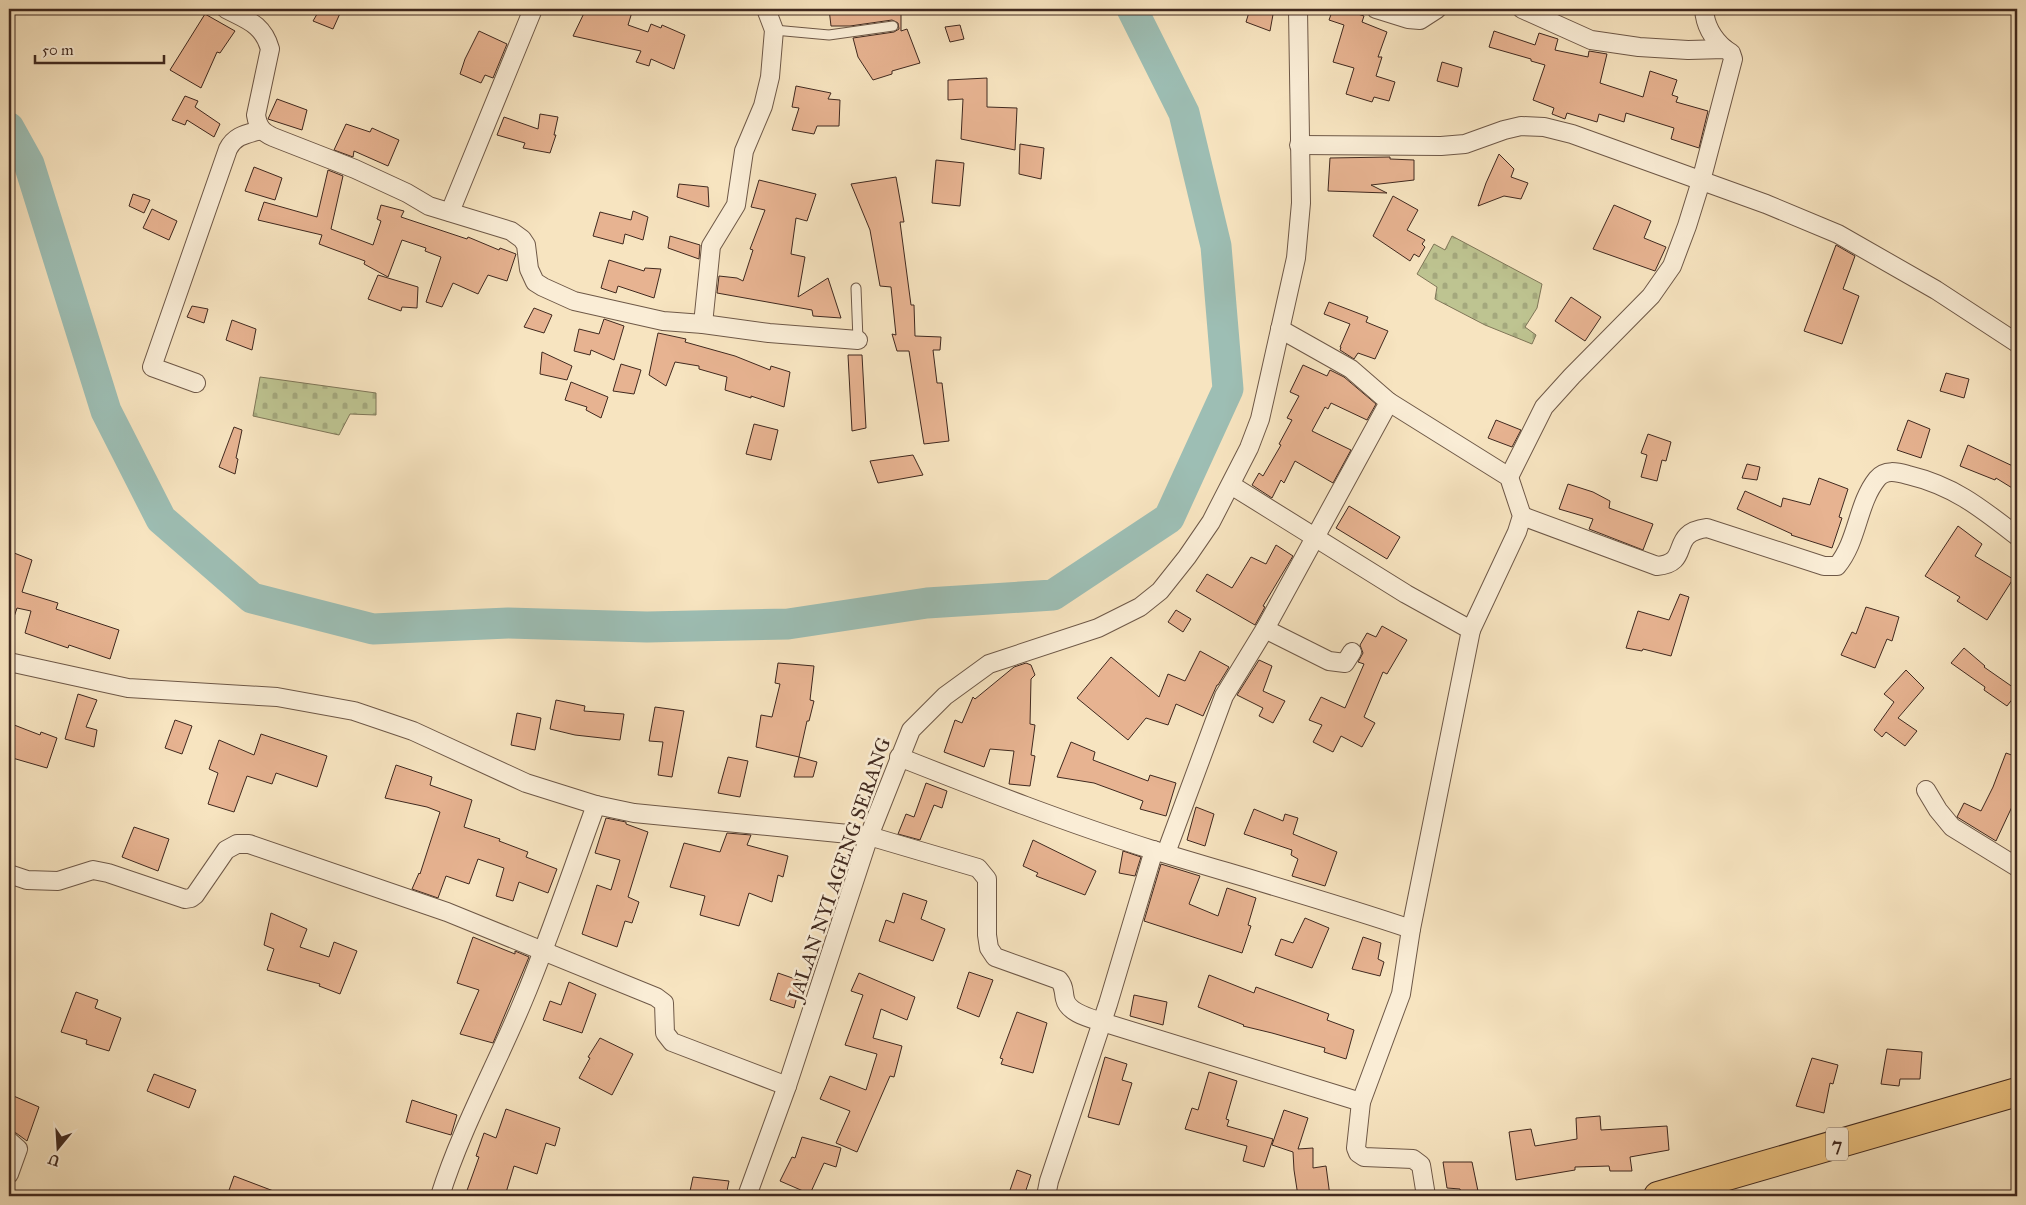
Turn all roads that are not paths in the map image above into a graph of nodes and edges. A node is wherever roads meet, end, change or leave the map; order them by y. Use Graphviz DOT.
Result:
graph roads {
  1 [pos="226,9"];
  2 [pos="533,9"];
  3 [pos="766,9"];
  4 [pos="1298,9"];
  5 [pos="1376,9"];
  6 [pos="1437,9"];
  7 [pos="1522,9"];
  8 [pos="1704,9"];
  9 [pos="893,26"];
  10 [pos="774,30"];
  11 [pos="1725,49"];
  12 [pos="261,130"];
  13 [pos="1299,145"];
  14 [pos="1701,181"];
  15 [pos="450,212"];
  16 [pos="856,288"];
  17 [pos="703,324"];
  18 [pos="1280,329"];
  19 [pos="858,340"];
  20 [pos="2017,342"];
  21 [pos="196,382"];
  22 [pos="1389,402"];
  23 [pos="1509,476"];
  24 [pos="1231,485"];
  25 [pos="1522,516"];
  26 [pos="2017,536"];
  27 [pos="1316,538"];
  28 [pos="1265,629"];
  29 [pos="1471,630"];
  30 [pos="1352,652"];
  31 [pos="9,662"];
  32 [pos="899,757"];
  33 [pos="1926,790"];
  34 [pos="596,805"];
  35 [pos="868,836"];
  36 [pos="1160,852"];
  37 [pos="2017,867"];
  38 [pos="9,874"];
  39 [pos="1411,929"];
  40 [pos="543,952"];
  41 [pos="1102,1022"];
  42 [pos="787,1086"];
  43 [pos="2017,1092"];
  44 [pos="1362,1102"];
  45 [pos="9,1141"];
  46 [pos="9,1174"];
  47 [pos="440,1196"];
  48 [pos="747,1196"];
  49 [pos="1046,1196"];
  50 [pos="1426,1196"];
  51 [pos="1658,1196"];
  1 -- 12 [label="street"];
  2 -- 15 [label="street"];
  3 -- 10 [label="street"];
  4 -- 13 [label="street, JALAN NYI AGENG SERANG"];
  5 -- 6 [label="street"];
  7 -- 11 [label="street"];
  8 -- 11 [label="street"];
  9 -- 10 [label="lane"];
  10 -- 17 [label="street"];
  11 -- 14 [label="street"];
  12 -- 15 [label="street"];
  12 -- 21 [label="street"];
  13 -- 14 [label="street"];
  13 -- 18 [label="street, JALAN NYI AGENG SERANG"];
  14 -- 20 [label="street"];
  14 -- 23 [label="street"];
  15 -- 17 [label="street"];
  16 -- 19 [label="lane"];
  17 -- 19 [label="street"];
  18 -- 22 [label="street"];
  18 -- 24 [label="street, JALAN NYI AGENG SERANG"];
  22 -- 23 [label="street"];
  22 -- 27 [label="street"];
  23 -- 25 [label="street"];
  24 -- 27 [label="street"];
  24 -- 32 [label="street, JALAN NYI AGENG SERANG"];
  25 -- 26 [label="street"];
  25 -- 29 [label="street"];
  27 -- 28 [label="street"];
  27 -- 29 [label="street"];
  28 -- 30 [label="street"];
  28 -- 36 [label="street"];
  29 -- 39 [label="street"];
  31 -- 34 [label="street"];
  32 -- 35 [label="street, JALAN NYI AGENG SERANG"];
  32 -- 36 [label="street"];
  33 -- 37 [label="street"];
  34 -- 35 [label="street"];
  34 -- 40 [label="street"];
  35 -- 41 [label="street"];
  35 -- 42 [label="street, JALAN NYI AGENG SERANG"];
  36 -- 39 [label="street"];
  36 -- 41 [label="street"];
  38 -- 40 [label="street"];
  39 -- 44 [label="street"];
  40 -- 42 [label="street"];
  40 -- 47 [label="street"];
  41 -- 44 [label="street"];
  41 -- 49 [label="street"];
  42 -- 48 [label="street, JALAN NYI AGENG SERANG"];
  43 -- 51 [label="highway, 7"];
  44 -- 50 [label="street"];
  45 -- 46 [label="street"];
}
